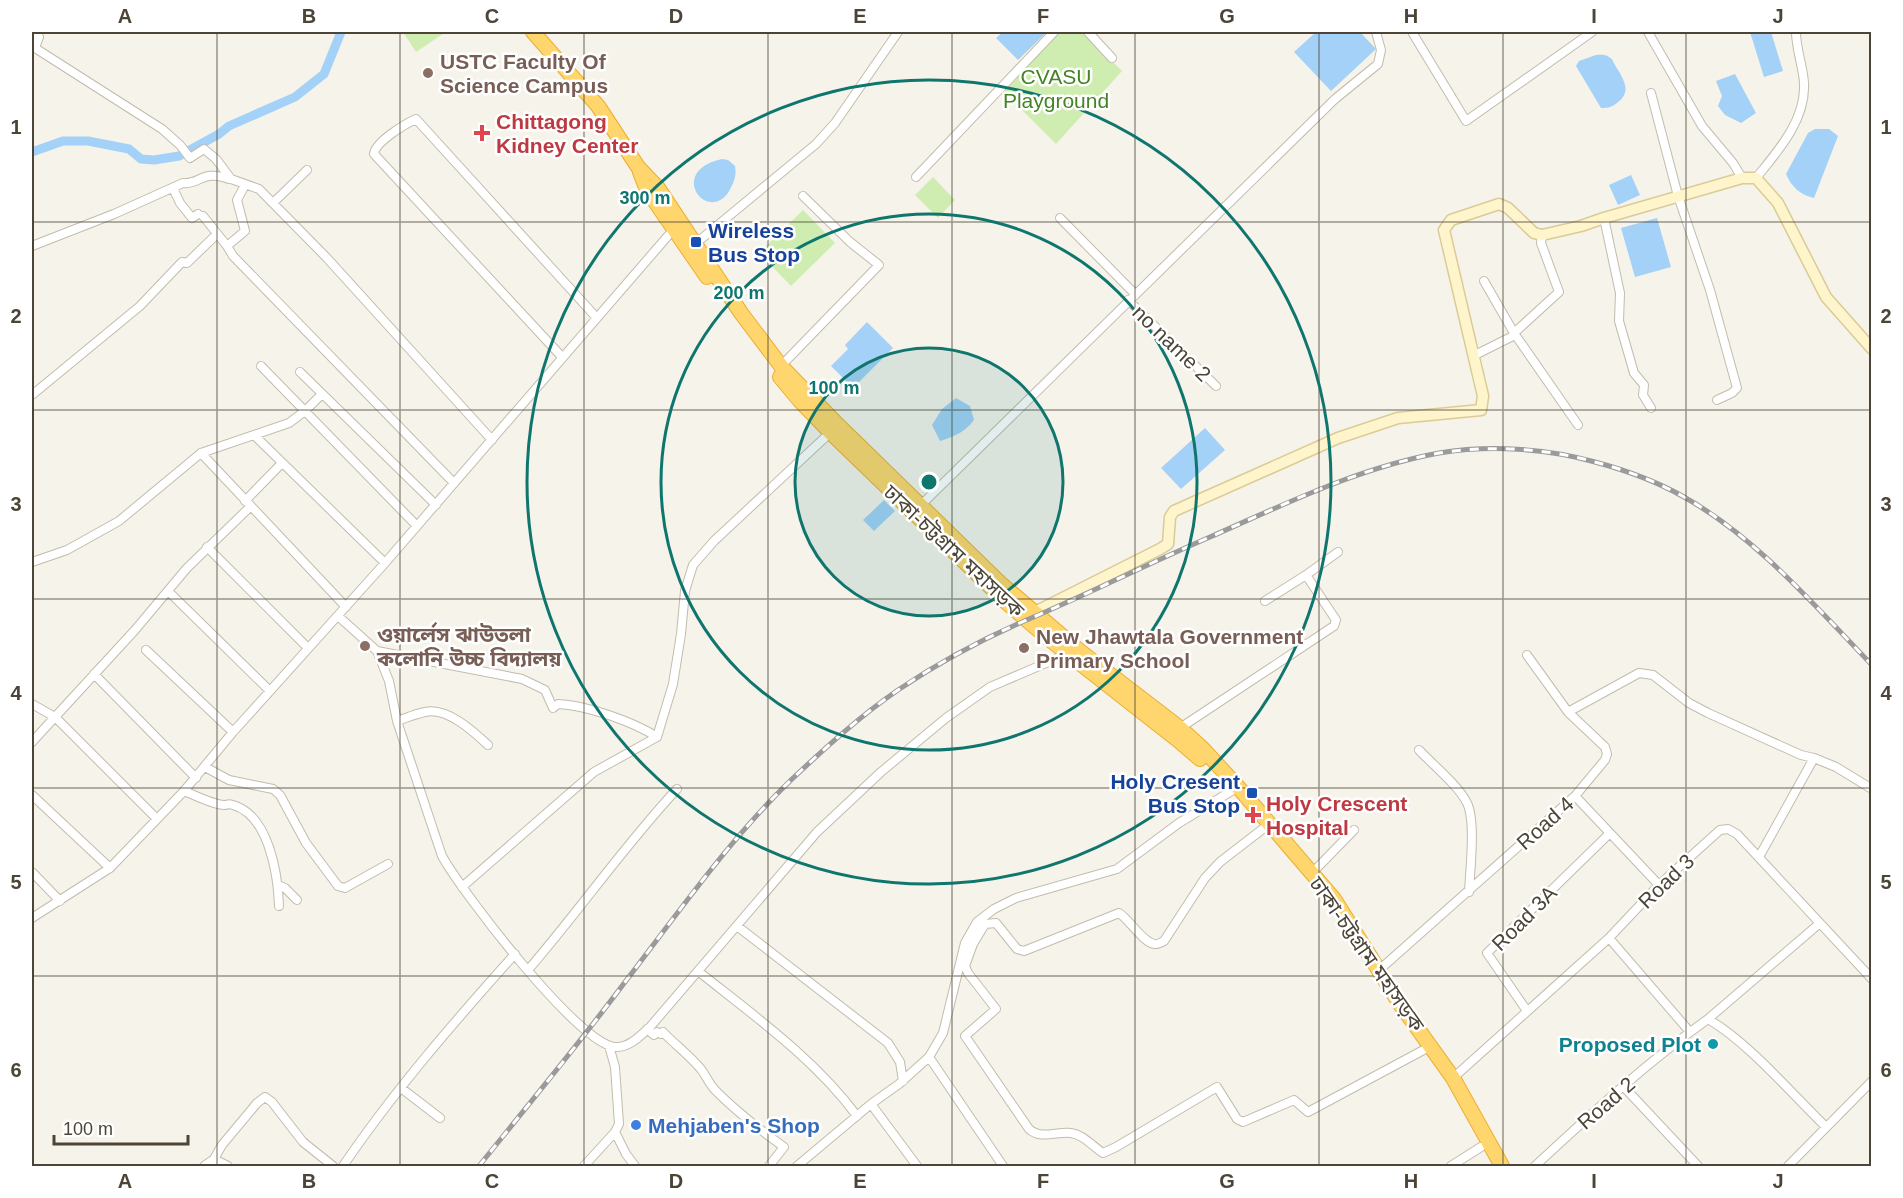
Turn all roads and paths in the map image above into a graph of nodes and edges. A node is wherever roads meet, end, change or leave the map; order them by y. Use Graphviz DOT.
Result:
graph roads {
  1 [pos="33,32"];
  2 [pos="533,32"];
  3 [pos="898,32"];
  4 [pos="1054,32"];
  5 [pos="1088,32"];
  6 [pos="1376,32"];
  7 [pos="1412,32"];
  8 [pos="1592,32"];
  9 [pos="1648,32"];
  10 [pos="1796,32"];
  11 [pos="33,47"];
  12 [pos="1112,58"];
  13 [pos="1651,93"];
  14 [pos="638,166"];
  15 [pos="307,170"];
  16 [pos="916,177"];
  17 [pos="1742,178"];
  18 [pos="1756,178"];
  19 [pos="231,179"];
  20 [pos="245,185"];
  21 [pos="173,188"];
  22 [pos="803,196"];
  23 [pos="1677,196"];
  24 [pos="273,203"];
  25 [pos="1060,218"];
  26 [pos="1604,218"];
  27 [pos="673,230"];
  28 [pos="217,234"];
  29 [pos="1542,235"];
  30 [pos="695,244"];
  31 [pos="32,246"];
  32 [pos="227,246"];
  33 [pos="1484,281"];
  34 [pos="1135,294"];
  35 [pos="1128,300"];
  36 [pos="596,317"];
  37 [pos="1514,334"];
  38 [pos="1872,349"];
  39 [pos="1473,356"];
  40 [pos="562,357"];
  41 [pos="261,366"];
  42 [pos="779,369"];
  43 [pos="300,372"];
  44 [pos="1216,386"];
  45 [pos="322,394"];
  46 [pos="32,395"];
  47 [pos="1717,400"];
  48 [pos="1651,408"];
  49 [pos="305,411"];
  50 [pos="1578,425"];
  51 [pos="834,428"];
  52 [pos="255,436"];
  53 [pos="492,440"];
  54 [pos="201,453"];
  55 [pos="282,463"];
  56 [pos="454,483"];
  57 [pos="248,504"];
  58 [pos="435,505"];
  59 [pos="921,505"];
  60 [pos="417,526"];
  61 [pos="207,547"];
  62 [pos="1338,552"];
  63 [pos="32,562"];
  64 [pos="385,563"];
  65 [pos="1306,575"];
  66 [pos="168,591"];
  67 [pos="1265,601"];
  68 [pos="346,607"];
  69 [pos="1033,613"];
  70 [pos="338,616"];
  71 [pos="308,648"];
  72 [pos="146,650"];
  73 [pos="377,651"];
  74 [pos="1067,654"];
  75 [pos="1527,655"];
  76 [pos="94,674"];
  77 [pos="270,691"];
  78 [pos="32,704"];
  79 [pos="1568,712"];
  80 [pos="55,717"];
  81 [pos="397,721"];
  82 [pos="1180,728"];
  83 [pos="233,732"];
  84 [pos="657,737"];
  85 [pos="32,742"];
  86 [pos="488,745"];
  87 [pos="1419,750"];
  88 [pos="1814,758"];
  89 [pos="205,766"];
  90 [pos="196,777"];
  91 [pos="677,789"];
  92 [pos="1872,789"];
  93 [pos="1234,790"];
  94 [pos="184,791"];
  95 [pos="32,795"];
  96 [pos="1575,796"];
  97 [pos="157,819"];
  98 [pos="1264,828"];
  99 [pos="1354,830"];
  100 [pos="1610,833"];
  101 [pos="1759,857"];
  102 [pos="388,864"];
  103 [pos="110,868"];
  104 [pos="32,872"];
  105 [pos="1312,873"];
  106 [pos="278,885"];
  107 [pos="1659,885"];
  108 [pos="462,887"];
  109 [pos="1469,891"];
  110 [pos="297,900"];
  111 [pos="60,901"];
  112 [pos="279,906"];
  113 [pos="32,918"];
  114 [pos="1820,923"];
  115 [pos="737,926"];
  116 [pos="1609,938"];
  117 [pos="515,954"];
  118 [pos="528,970"];
  119 [pos="698,971"];
  120 [pos="1378,971"];
  121 [pos="1872,979"];
  122 [pos="1527,1011"];
  123 [pos="1707,1019"];
  124 [pos="647,1029"];
  125 [pos="1690,1032"];
  126 [pos="609,1046"];
  127 [pos="1427,1048"];
  128 [pos="929,1057"];
  129 [pos="1453,1078"];
  130 [pos="903,1081"];
  131 [pos="1872,1082"];
  132 [pos="1624,1087"];
  133 [pos="401,1089"];
  134 [pos="871,1104"];
  135 [pos="857,1116"];
  136 [pos="440,1118"];
  137 [pos="1826,1127"];
  138 [pos="615,1132"];
  139 [pos="1480,1147"];
  140 [pos="214,1160"];
  141 [pos="204,1167"];
  142 [pos="228,1167"];
  143 [pos="333,1167"];
  144 [pos="343,1167"];
  145 [pos="584,1167"];
  146 [pos="635,1167"];
  147 [pos="769,1167"];
  148 [pos="798,1167"];
  149 [pos="917,1167"];
  150 [pos="1003,1167"];
  151 [pos="1451,1167"];
  152 [pos="1492,1167"];
  153 [pos="1502,1167"];
  154 [pos="1535,1167"];
  155 [pos="1698,1167"];
  156 [pos="1788,1167"];
  1 -- 11 [label="street"];
  2 -- 14 [label="highway, ঢাকা-চট্টগ্রাম মহাসড়ক"];
  3 -- 30 [label="street"];
  4 -- 16 [label="street"];
  5 -- 12 [label="street"];
  6 -- 34 [label="street"];
  7 -- 8 [label="street"];
  9 -- 17 [label="street"];
  10 -- 18 [label="street"];
  11 -- 19 [label="street"];
  13 -- 23 [label="street"];
  14 -- 27 [label="highway, ঢাকা-চট্টগ্রাম মহাসড়ক"];
  14 -- 30 [label="highway, ঢাকা-চট্টগ্রাম মহাসড়ক"];
  15 -- 24 [label="street"];
  17 -- 18 [label="main road"];
  17 -- 23 [label="main road"];
  18 -- 38 [label="main road"];
  19 -- 20 [label="street"];
  19 -- 21 [label="street"];
  20 -- 24 [label="street"];
  20 -- 32 [label="street"];
  21 -- 28 [label="street"];
  21 -- 31 [label="street"];
  22 -- 42 [label="street"];
  23 -- 26 [label="main road"];
  23 -- 47 [label="street"];
  24 -- 53 [label="street"];
  25 -- 34 [label="street"];
  26 -- 29 [label="main road"];
  26 -- 48 [label="street"];
  27 -- 36 [label="street"];
  27 -- 42 [label="highway, ঢাকা-চট্টগ্রাম মহাসড়ক"];
  28 -- 32 [label="street"];
  28 -- 46 [label="street"];
  29 -- 37 [label="street"];
  29 -- 39 [label="main road"];
  30 -- 42 [label="highway, ঢাকা-চট্টগ্রাম মহাসড়ক"];
  32 -- 56 [label="street"];
  33 -- 37 [label="street"];
  34 -- 35 [label="street"];
  35 -- 44 [label="street, no name 2"];
  35 -- 59 [label="street"];
  36 -- 40 [label="street"];
  36 -- 40 [label="street"];
  37 -- 39 [label="street"];
  37 -- 50 [label="street"];
  39 -- 69 [label="main road"];
  40 -- 53 [label="street"];
  41 -- 49 [label="street"];
  42 -- 51 [label="highway, ঢাকা-চট্টগ্রাম মহাসড়ক"];
  43 -- 45 [label="street"];
  45 -- 49 [label="street"];
  45 -- 58 [label="street"];
  49 -- 52 [label="street"];
  49 -- 60 [label="street"];
  51 -- 59 [label="highway, ঢাকা-চট্টগ্রাম মহাসড়ক"];
  51 -- 74 [label="highway, ঢাকা-চট্টগ্রাম মহাসড়ক"];
  51 -- 84 [label="street"];
  52 -- 54 [label="street"];
  52 -- 55 [label="street"];
  53 -- 56 [label="street"];
  54 -- 57 [label="street"];
  54 -- 63 [label="street"];
  55 -- 57 [label="street"];
  55 -- 64 [label="street"];
  56 -- 58 [label="street"];
  57 -- 61 [label="street"];
  57 -- 68 [label="street"];
  58 -- 60 [label="street"];
  59 -- 69 [label="highway, ঢাকা-চট্টগ্রাম মহাসড়ক"];
  60 -- 64 [label="street"];
  61 -- 66 [label="street"];
  61 -- 71 [label="street"];
  62 -- 65 [label="street"];
  64 -- 68 [label="street"];
  65 -- 67 [label="street"];
  65 -- 82 [label="street"];
  66 -- 76 [label="street"];
  66 -- 77 [label="street"];
  68 -- 70 [label="street"];
  69 -- 82 [label="highway, ঢাকা-চট্টগ্রাম মহাসড়ক"];
  70 -- 71 [label="street"];
  70 -- 73 [label="street"];
  71 -- 77 [label="street"];
  72 -- 83 [label="street"];
  73 -- 81 [label="street"];
  73 -- 84 [label="street"];
  74 -- 93 [label="highway, ঢাকা-চট্টগ্রাম মহাসড়ক"];
  74 -- 115 [label="street"];
  75 -- 79 [label="street, Road 4"];
  76 -- 80 [label="street"];
  76 -- 90 [label="street"];
  77 -- 83 [label="street"];
  78 -- 80 [label="street"];
  79 -- 88 [label="street"];
  79 -- 96 [label="street, Road 4"];
  80 -- 85 [label="street"];
  80 -- 97 [label="street"];
  81 -- 86 [label="street"];
  81 -- 108 [label="street"];
  82 -- 93 [label="highway, ঢাকা-চট্টগ্রাম মহাসড়ক"];
  83 -- 89 [label="street"];
  84 -- 108 [label="street"];
  87 -- 109 [label="street"];
  88 -- 92 [label="street"];
  88 -- 101 [label="street"];
  89 -- 90 [label="street"];
  89 -- 102 [label="street"];
  90 -- 94 [label="street"];
  91 -- 118 [label="street"];
  93 -- 98 [label="highway, ঢাকা-চট্টগ্রাম মহাসড়ক"];
  93 -- 105 [label="highway, ঢাকা-চট্টগ্রাম মহাসড়ক"];
  93 -- 128 [label="street"];
  94 -- 97 [label="street"];
  94 -- 106 [label="street"];
  95 -- 103 [label="street"];
  96 -- 100 [label="street"];
  96 -- 109 [label="street, Road 4"];
  97 -- 103 [label="street"];
  98 -- 127 [label="highway, ঢাকা-চট্টগ্রাম মহাসড়ক"];
  98 -- 127 [label="street"];
  99 -- 105 [label="street"];
  100 -- 107 [label="street"];
  100 -- 122 [label="street, Road 3A"];
  101 -- 107 [label="street, Road 3"];
  101 -- 114 [label="street, Road 3"];
  103 -- 111 [label="street"];
  104 -- 111 [label="street"];
  105 -- 120 [label="highway, ঢাকা-চট্টগ্রাম মহাসড়ক"];
  106 -- 110 [label="street"];
  106 -- 112 [label="street"];
  107 -- 116 [label="street, Road 3"];
  108 -- 117 [label="street"];
  109 -- 120 [label="street, Road 4"];
  111 -- 113 [label="street"];
  114 -- 121 [label="street, Road 3"];
  114 -- 123 [label="street, Road 2"];
  115 -- 119 [label="street"];
  115 -- 130 [label="street"];
  116 -- 122 [label="street, Road 3"];
  116 -- 125 [label="street"];
  117 -- 118 [label="street"];
  117 -- 133 [label="street"];
  118 -- 126 [label="street"];
  119 -- 124 [label="street"];
  119 -- 135 [label="street"];
  120 -- 127 [label="highway, ঢাকা-চট্টগ্রাম মহাসড়ক"];
  122 -- 129 [label="street, Road 3"];
  123 -- 125 [label="street, Road 2"];
  123 -- 137 [label="street"];
  124 -- 126 [label="street"];
  124 -- 147 [label="street"];
  125 -- 132 [label="street, Road 2"];
  126 -- 138 [label="street"];
  127 -- 129 [label="highway, ঢাকা-চট্টগ্রাম মহাসড়ক"];
  127 -- 139 [label="highway, ঢাকা-চট্টগ্রাম মহাসড়ক"];
  128 -- 130 [label="street"];
  128 -- 150 [label="street"];
  129 -- 153 [label="highway, ঢাকা-চট্টগ্রাম মহাসড়ক"];
  130 -- 134 [label="street"];
  131 -- 137 [label="street"];
  132 -- 154 [label="street, Road 2"];
  132 -- 155 [label="street"];
  133 -- 136 [label="street"];
  133 -- 144 [label="street"];
  134 -- 135 [label="street"];
  134 -- 149 [label="street"];
  135 -- 148 [label="street"];
  137 -- 156 [label="street"];
  138 -- 145 [label="street"];
  138 -- 146 [label="street"];
  139 -- 151 [label="street"];
  139 -- 152 [label="highway, ঢাকা-চট্টগ্রাম মহাসড়ক"];
  140 -- 141 [label="street"];
  140 -- 142 [label="street"];
  140 -- 143 [label="street"];
}
